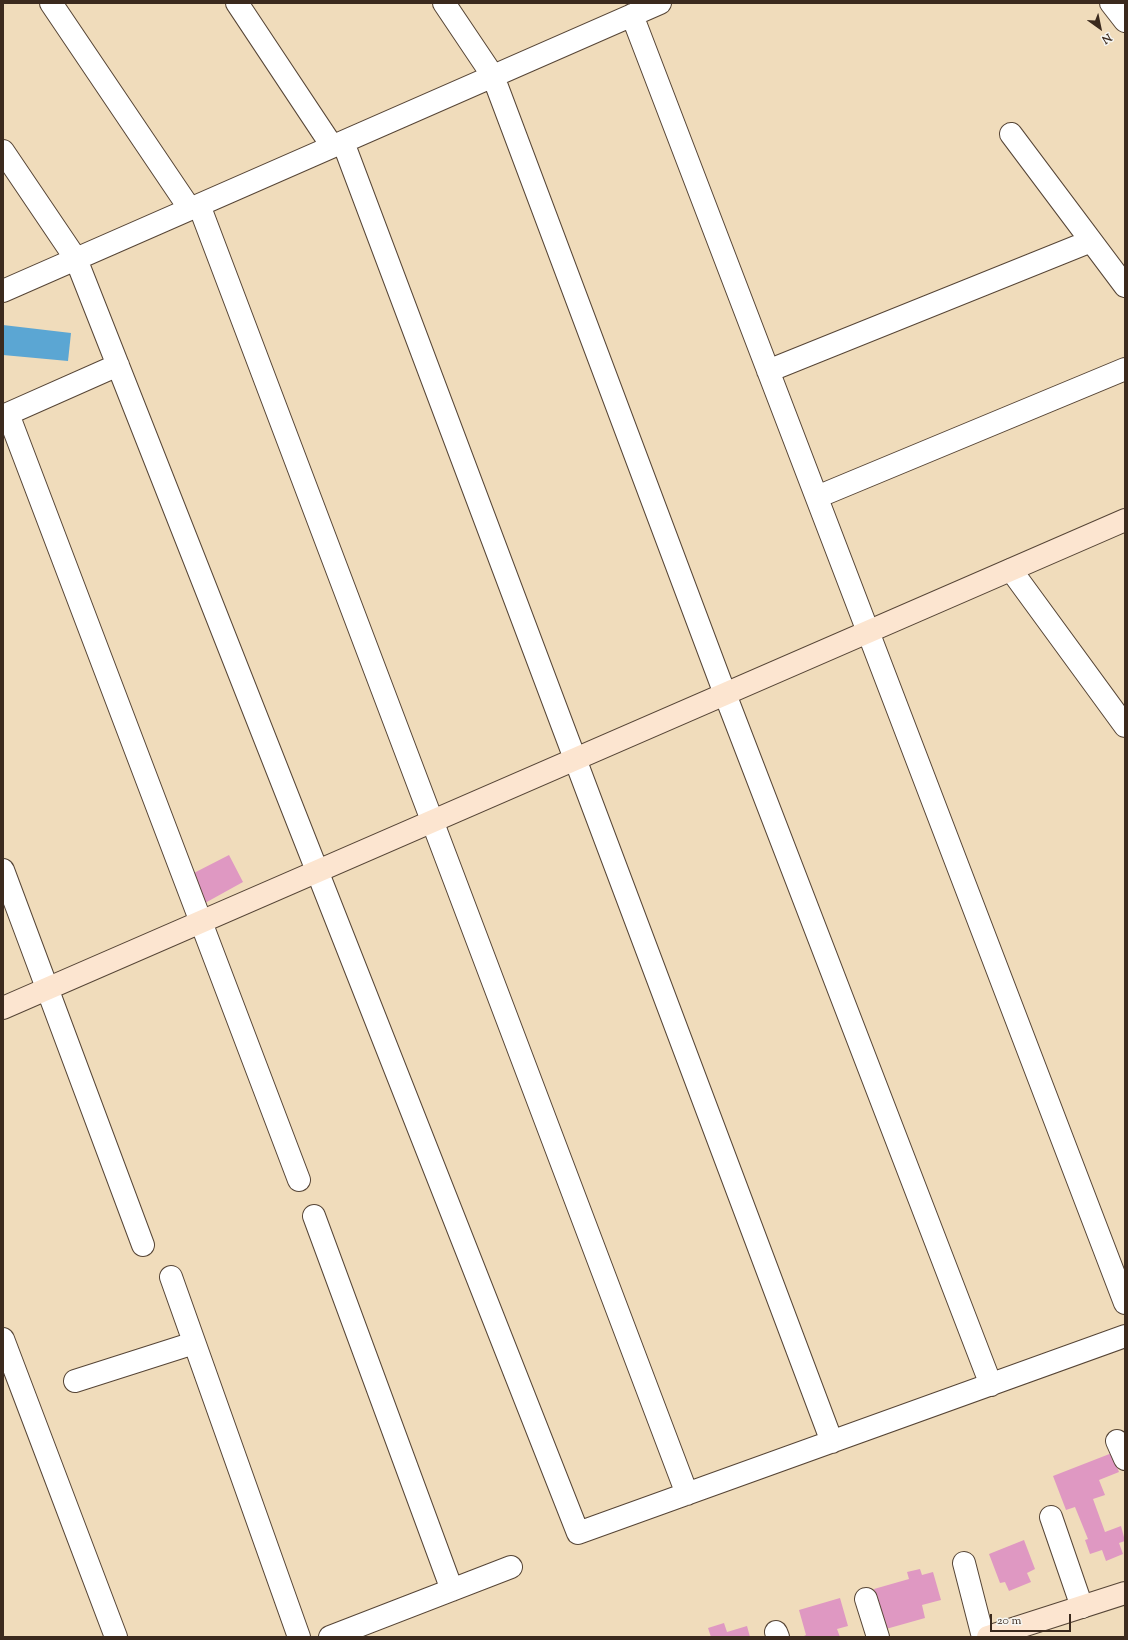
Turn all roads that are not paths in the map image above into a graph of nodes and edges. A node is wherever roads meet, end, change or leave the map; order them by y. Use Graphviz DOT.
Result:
graph roads {
  1 [pos="51,3"];
  2 [pos="237,3"];
  3 [pos="444,3"];
  4 [pos="660,3"];
  5 [pos="1112,3"];
  6 [pos="632,15"];
  7 [pos="1125,21"];
  8 [pos="493,76"];
  9 [pos="1011,134"];
  10 [pos="338,144"];
  11 [pos="3,151"];
  12 [pos="194,207"];
  13 [pos="1091,241"];
  14 [pos="76,259"];
  15 [pos="1125,286"];
  16 [pos="3,291"];
  17 [pos="118,365"];
  18 [pos="1125,369"];
  19 [pos="768,371"];
  20 [pos="5,415"];
  21 [pos="817,497"];
  22 [pos="1125,520"];
  23 [pos="1011,570"];
  24 [pos="868,632"];
  25 [pos="725,694"];
  26 [pos="1125,726"];
  27 [pos="575,759"];
  28 [pos="432,821"];
  29 [pos="3,870"];
  30 [pos="317,871"];
  31 [pos="201,922"];
  32 [pos="48,989"];
  33 [pos="3,1008"];
  34 [pos="299,1180"];
  35 [pos="314,1216"];
  36 [pos="143,1245"];
  37 [pos="170,1277"];
  38 [pos="1125,1303"];
  39 [pos="1125,1336"];
  40 [pos="3,1339"];
  41 [pos="194,1343"];
  42 [pos="75,1381"];
  43 [pos="991,1385"];
  44 [pos="832,1442"];
  45 [pos="687,1494"];
  46 [pos="1051,1517"];
  47 [pos="964,1563"];
  48 [pos="511,1567"];
  49 [pos="452,1590"];
  50 [pos="1125,1593"];
  51 [pos="866,1599"];
  52 [pos="1082,1606"];
  53 [pos="1011,1633"];
  54 [pos="116,1637"];
  55 [pos="299,1637"];
  56 [pos="330,1637"];
  57 [pos="878,1637"];
  58 [pos="983,1637"];
  59 [pos="988,1637"];
  1 -- 12 [label="street"];
  2 -- 10 [label="street"];
  3 -- 8 [label="street"];
  4 -- 6 [label="street"];
  5 -- 7 [label="street"];
  6 -- 8 [label="street"];
  6 -- 19 [label="street"];
  8 -- 10 [label="street"];
  8 -- 25 [label="street"];
  9 -- 13 [label="street"];
  10 -- 12 [label="street"];
  10 -- 27 [label="street"];
  11 -- 14 [label="street"];
  12 -- 14 [label="street"];
  12 -- 28 [label="street"];
  13 -- 15 [label="street"];
  13 -- 19 [label="street"];
  14 -- 16 [label="street"];
  14 -- 17 [label="street"];
  17 -- 20 [label="street"];
  17 -- 30 [label="street"];
  18 -- 21 [label="street"];
  19 -- 21 [label="street"];
  20 -- 31 [label="street"];
  21 -- 24 [label="street"];
  22 -- 23 [label="street"];
  23 -- 24 [label="street"];
  23 -- 26 [label="street"];
  24 -- 25 [label="street"];
  24 -- 38 [label="street"];
  25 -- 27 [label="street"];
  25 -- 43 [label="street"];
  27 -- 28 [label="street"];
  27 -- 44 [label="street"];
  28 -- 30 [label="street"];
  28 -- 45 [label="street"];
  29 -- 32 [label="street"];
  30 -- 31 [label="street"];
  30 -- 45 [label="street"];
  31 -- 32 [label="street"];
  31 -- 34 [label="street"];
  32 -- 33 [label="street"];
  32 -- 36 [label="street"];
  35 -- 49 [label="street"];
  37 -- 41 [label="street"];
  39 -- 43 [label="street"];
  40 -- 54 [label="street"];
  41 -- 42 [label="street"];
  41 -- 55 [label="street"];
  43 -- 44 [label="street"];
  44 -- 45 [label="street"];
  46 -- 52 [label="street"];
  47 -- 58 [label="street"];
  48 -- 49 [label="street"];
  49 -- 56 [label="street"];
  50 -- 52 [label="street"];
  51 -- 57 [label="street"];
  52 -- 53 [label="street"];
  53 -- 59 [label="street"];
}
